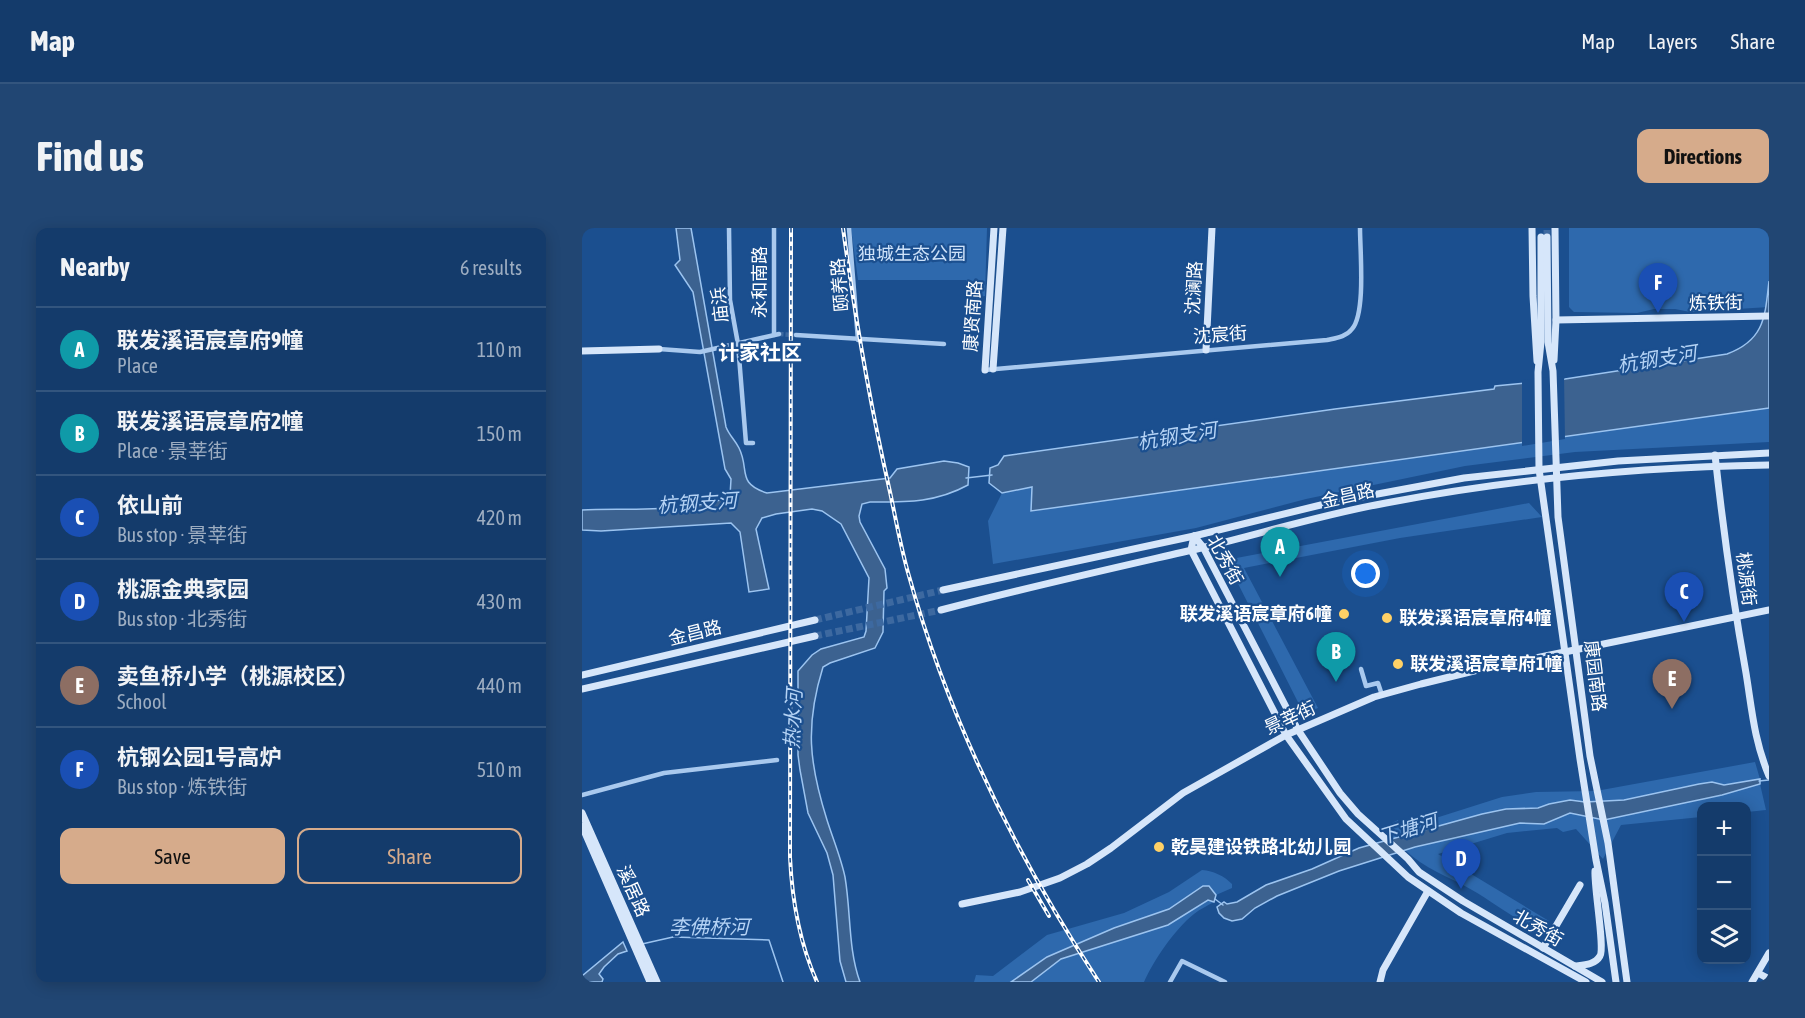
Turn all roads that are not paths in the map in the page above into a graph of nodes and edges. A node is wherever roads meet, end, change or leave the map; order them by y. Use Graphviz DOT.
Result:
graph roads {
  1 [pos="729,228"];
  2 [pos="774,228"];
  3 [pos="849,228"];
  4 [pos="994,228"];
  5 [pos="1004,228"];
  6 [pos="1212,228"];
  7 [pos="1360,228"];
  8 [pos="1533,228"];
  9 [pos="1555,228"];
  10 [pos="1769,316"];
  11 [pos="1556,320"];
  12 [pos="796,335"];
  13 [pos="858,340"];
  14 [pos="738,344"];
  15 [pos="944,344"];
  16 [pos="659,349"];
  17 [pos="1206,350"];
  18 [pos="582,351"];
  19 [pos="993,369"];
  20 [pos="985,370"];
  21 [pos="1552,371"];
  22 [pos="1538,372"];
  23 [pos="753,443"];
  24 [pos="1769,453"];
  25 [pos="1715,454"];
  26 [pos="1716,465"];
  27 [pos="1769,465"];
  28 [pos="1554,467"];
  29 [pos="1539,469"];
  30 [pos="1555,478"];
  31 [pos="1540,480"];
  32 [pos="1194,536"];
  33 [pos="1203,547"];
  34 [pos="1191,550"];
  35 [pos="943,590"];
  36 [pos="941,610"];
  37 [pos="1769,610"];
  38 [pos="1736,616"];
  39 [pos="816,620"];
  40 [pos="815,636"];
  41 [pos="1576,649"];
  42 [pos="1566,652"];
  43 [pos="1361,669"];
  44 [pos="582,675"];
  45 [pos="582,689"];
  46 [pos="1382,695"];
  47 [pos="1298,730"];
  48 [pos="1286,735"];
  49 [pos="777,760"];
  50 [pos="1769,776"];
  51 [pos="582,795"];
  52 [pos="582,813"];
  53 [pos="582,826"];
  54 [pos="1596,860"];
  55 [pos="1580,885"];
  56 [pos="1428,891"];
  57 [pos="962,904"];
  58 [pos="633,935"];
  59 [pos="1543,948"];
  60 [pos="640,952"];
  61 [pos="1769,953"];
  62 [pos="1575,966"];
  63 [pos="1758,973"];
  64 [pos="1769,979"];
  65 [pos="650,982"];
  66 [pos="657,982"];
  67 [pos="1170,982"];
  68 [pos="1225,982"];
  69 [pos="1380,982"];
  70 [pos="1586,982"];
  71 [pos="1602,982"];
  72 [pos="1616,982"];
  73 [pos="1627,982"];
  74 [pos="1752,982"];
  1 -- 14 [label="street, 庙浜"];
  2 -- 14 [label="street, 永和南路"];
  3 -- 13 [label="street, 颐养路"];
  4 -- 20 [label="main road, 康贤南路"];
  5 -- 19 [label="main road, 康贤南路"];
  6 -- 17 [label="main road, 沈澜路"];
  7 -- 17 [label="street, 沈宸街"];
  8 -- 22 [label="main road, 康园南路"];
  9 -- 11 [label="main road, 康园南路"];
  10 -- 11 [label="main road, 炼铁街"];
  11 -- 21 [label="main road, 康园南路"];
  12 -- 13 [label="street"];
  13 -- 15 [label="street"];
  14 -- 16 [label="street"];
  14 -- 23 [label="street, 庙浜"];
  16 -- 18 [label="main road"];
  17 -- 19 [label="street, 沈宸街"];
  19 -- 20 [label="street, 沈宸街"];
  21 -- 22 [label="main road, 康园南路"];
  21 -- 28 [label="main road, 康园南路"];
  22 -- 29 [label="main road, 康园南路"];
  24 -- 25 [label="main road, 金昌路"];
  25 -- 26 [label="main road, 桃源街"];
  25 -- 28 [label="main road, 金昌路"];
  26 -- 27 [label="main road, 金昌路"];
  26 -- 30 [label="main road, 金昌路"];
  26 -- 38 [label="main road, 桃源街"];
  28 -- 29 [label="main road, 金昌路"];
  28 -- 30 [label="main road, 康园南路"];
  29 -- 31 [label="main road, 康园南路"];
  29 -- 32 [label="main road, 金昌路"];
  30 -- 31 [label="main road, 金昌路"];
  30 -- 41 [label="main road, 康园南路"];
  31 -- 33 [label="main road, 金昌路"];
  31 -- 42 [label="main road, 康园南路"];
  32 -- 33 [label="main road, 北秀街"];
  32 -- 34 [label="main road, 北秀街"];
  32 -- 35 [label="main road, 金昌路"];
  33 -- 34 [label="main road, 金昌路"];
  33 -- 47 [label="main road, 北秀街"];
  34 -- 36 [label="main road, 金昌路"];
  34 -- 48 [label="main road, 北秀街"];
  37 -- 38 [label="main road, 景莘街"];
  38 -- 41 [label="main road, 景莘街"];
  38 -- 50 [label="main road, 桃源街"];
  39 -- 44 [label="main road, 金昌路"];
  40 -- 45 [label="main road, 金昌路"];
  41 -- 42 [label="main road, 景莘街"];
  41 -- 73 [label="main road, 康园南路"];
  42 -- 46 [label="main road, 景莘街"];
  42 -- 54 [label="main road, 康园南路"];
  43 -- 46 [label="street"];
  46 -- 47 [label="main road, 景莘街"];
  47 -- 48 [label="main road, 景莘街"];
  47 -- 59 [label="main road, 北秀街"];
  48 -- 56 [label="main road, 北秀街"];
  48 -- 57 [label="main road, 景莘街"];
  49 -- 51 [label="street"];
  52 -- 58 [label="main road, 溪居路"];
  53 -- 58 [label="main road, 溪居路"];
  54 -- 62 [label="main road"];
  54 -- 72 [label="main road, 康园南路"];
  55 -- 59 [label="main road"];
  56 -- 69 [label="main road"];
  56 -- 70 [label="main road, 北秀街"];
  58 -- 60 [label="main road, 溪居路"];
  59 -- 62 [label="main road, 北秀街"];
  60 -- 65 [label="main road, 溪居路"];
  60 -- 66 [label="main road, 溪居路"];
  61 -- 63 [label="main road"];
  62 -- 71 [label="main road, 北秀街"];
  63 -- 64 [label="main road"];
  63 -- 74 [label="main road"];
  67 -- 68 [label="street"];
}
